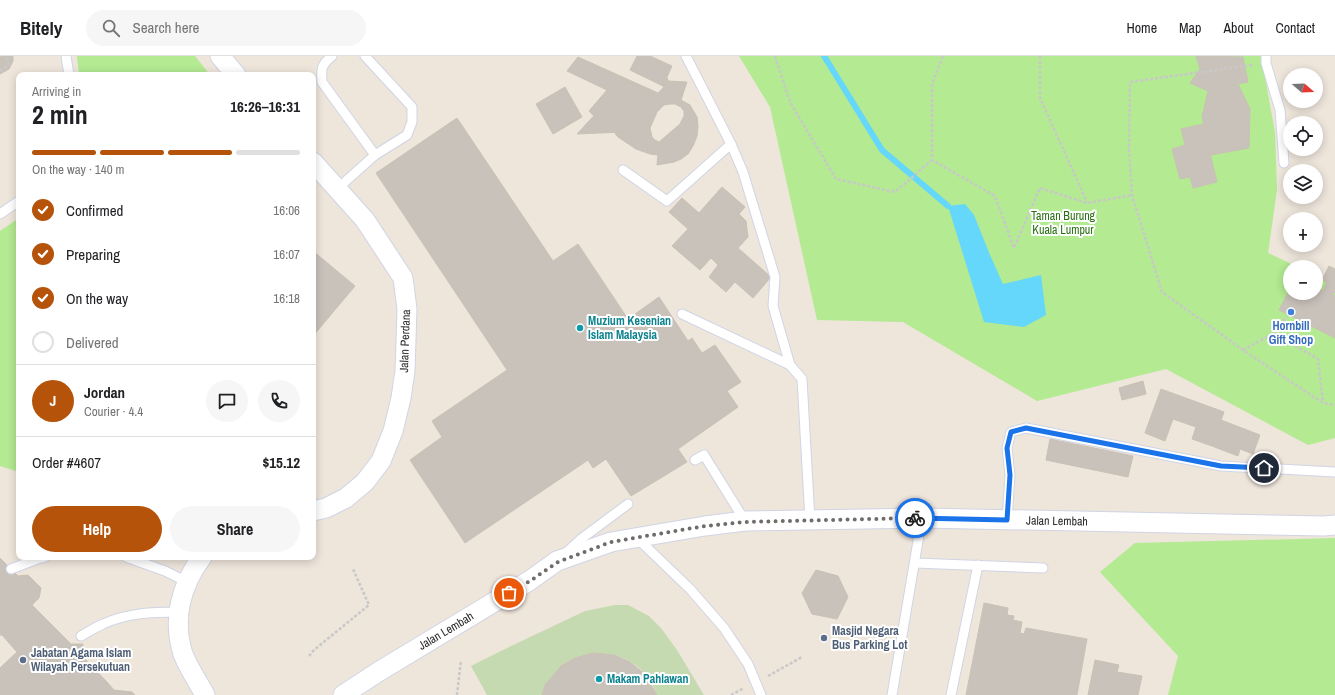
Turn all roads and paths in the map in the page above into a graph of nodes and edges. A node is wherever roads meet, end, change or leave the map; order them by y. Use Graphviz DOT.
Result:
graph roads {
  1 [pos="6,56"];
  2 [pos="66,56"];
  3 [pos="220,56"];
  4 [pos="332,56"];
  5 [pos="365,56"];
  6 [pos="686,56"];
  7 [pos="775,56"];
  8 [pos="943,56"];
  9 [pos="1040,56"];
  10 [pos="1266,59"];
  11 [pos="0,71"];
  12 [pos="69,72"];
  13 [pos="233,72"];
  14 [pos="731,144"];
  15 [pos="375,155"];
  16 [pos="932,160"];
  17 [pos="1284,163"];
  18 [pos="316,165"];
  19 [pos="623,170"];
  20 [pos="337,189"];
  21 [pos="1132,195"];
  22 [pos="16,203"];
  23 [pos="1087,203"];
  24 [pos="0,214"];
  25 [pos="682,314"];
  26 [pos="1287,316"];
  27 [pos="1274,332"];
  28 [pos="1243,350"];
  29 [pos="790,365"];
  30 [pos="1323,403"];
  31 [pos="1335,405"];
  32 [pos="695,460"];
  33 [pos="1335,472"];
  34 [pos="628,504"];
  35 [pos="316,510"];
  36 [pos="924,518"];
  37 [pos="810,520"];
  38 [pos="1007,520"];
  39 [pos="745,522"];
  40 [pos="1335,524"];
  41 [pos="637,538"];
  42 [pos="35,560"];
  43 [pos="134,560"];
  44 [pos="200,560"];
  45 [pos="558,562"];
  46 [pos="915,563"];
  47 [pos="978,565"];
  48 [pos="1043,568"];
  49 [pos="11,569"];
  50 [pos="353,569"];
  51 [pos="187,582"];
  52 [pos="179,612"];
  53 [pos="81,636"];
  54 [pos="309,656"];
  55 [pos="461,660"];
  56 [pos="205,695"];
  57 [pos="343,695"];
  58 [pos="456,695"];
  59 [pos="761,695"];
  60 [pos="892,695"];
  61 [pos="951,695"];
  1 -- 11 [label="path"];
  2 -- 12 [label="lane"];
  3 -- 13 [label="street"];
  4 -- 15 [label="lane"];
  5 -- 15 [label="lane"];
  6 -- 14 [label="lane"];
  7 -- 16 [label="path"];
  8 -- 16 [label="path"];
  9 -- 23 [label="path"];
  10 -- 17 [label="lane"];
  10 -- 21 [label="path"];
  14 -- 19 [label="lane"];
  14 -- 29 [label="lane"];
  15 -- 20 [label="lane"];
  16 -- 23 [label="path"];
  18 -- 20 [label="street, Jalan Perdana"];
  20 -- 35 [label="street, Jalan Perdana"];
  21 -- 23 [label="path"];
  21 -- 28 [label="path"];
  22 -- 24 [label="lane"];
  25 -- 29 [label="lane"];
  26 -- 27 [label="path"];
  27 -- 28 [label="path"];
  27 -- 30 [label="path"];
  28 -- 30 [label="path"];
  29 -- 37 [label="lane"];
  30 -- 31 [label="path"];
  32 -- 39 [label="lane"];
  33 -- 38 [label="lane"];
  34 -- 45 [label="lane"];
  36 -- 37 [label="street, Jalan Lembah"];
  36 -- 38 [label="street, Jalan Lembah"];
  36 -- 46 [label="lane"];
  37 -- 39 [label="street, Jalan Lembah"];
  38 -- 40 [label="street, Jalan Lembah"];
  39 -- 41 [label="street, Jalan Lembah"];
  41 -- 45 [label="street, Jalan Lembah"];
  41 -- 59 [label="lane"];
  42 -- 49 [label="lane"];
  43 -- 51 [label="lane"];
  44 -- 51 [label="street"];
  45 -- 57 [label="street, Jalan Lembah"];
  46 -- 47 [label="lane"];
  46 -- 60 [label="lane"];
  47 -- 48 [label="lane"];
  47 -- 61 [label="lane"];
  50 -- 54 [label="path"];
  51 -- 52 [label="street"];
  52 -- 53 [label="lane"];
  52 -- 56 [label="street"];
  55 -- 58 [label="path"];
}
